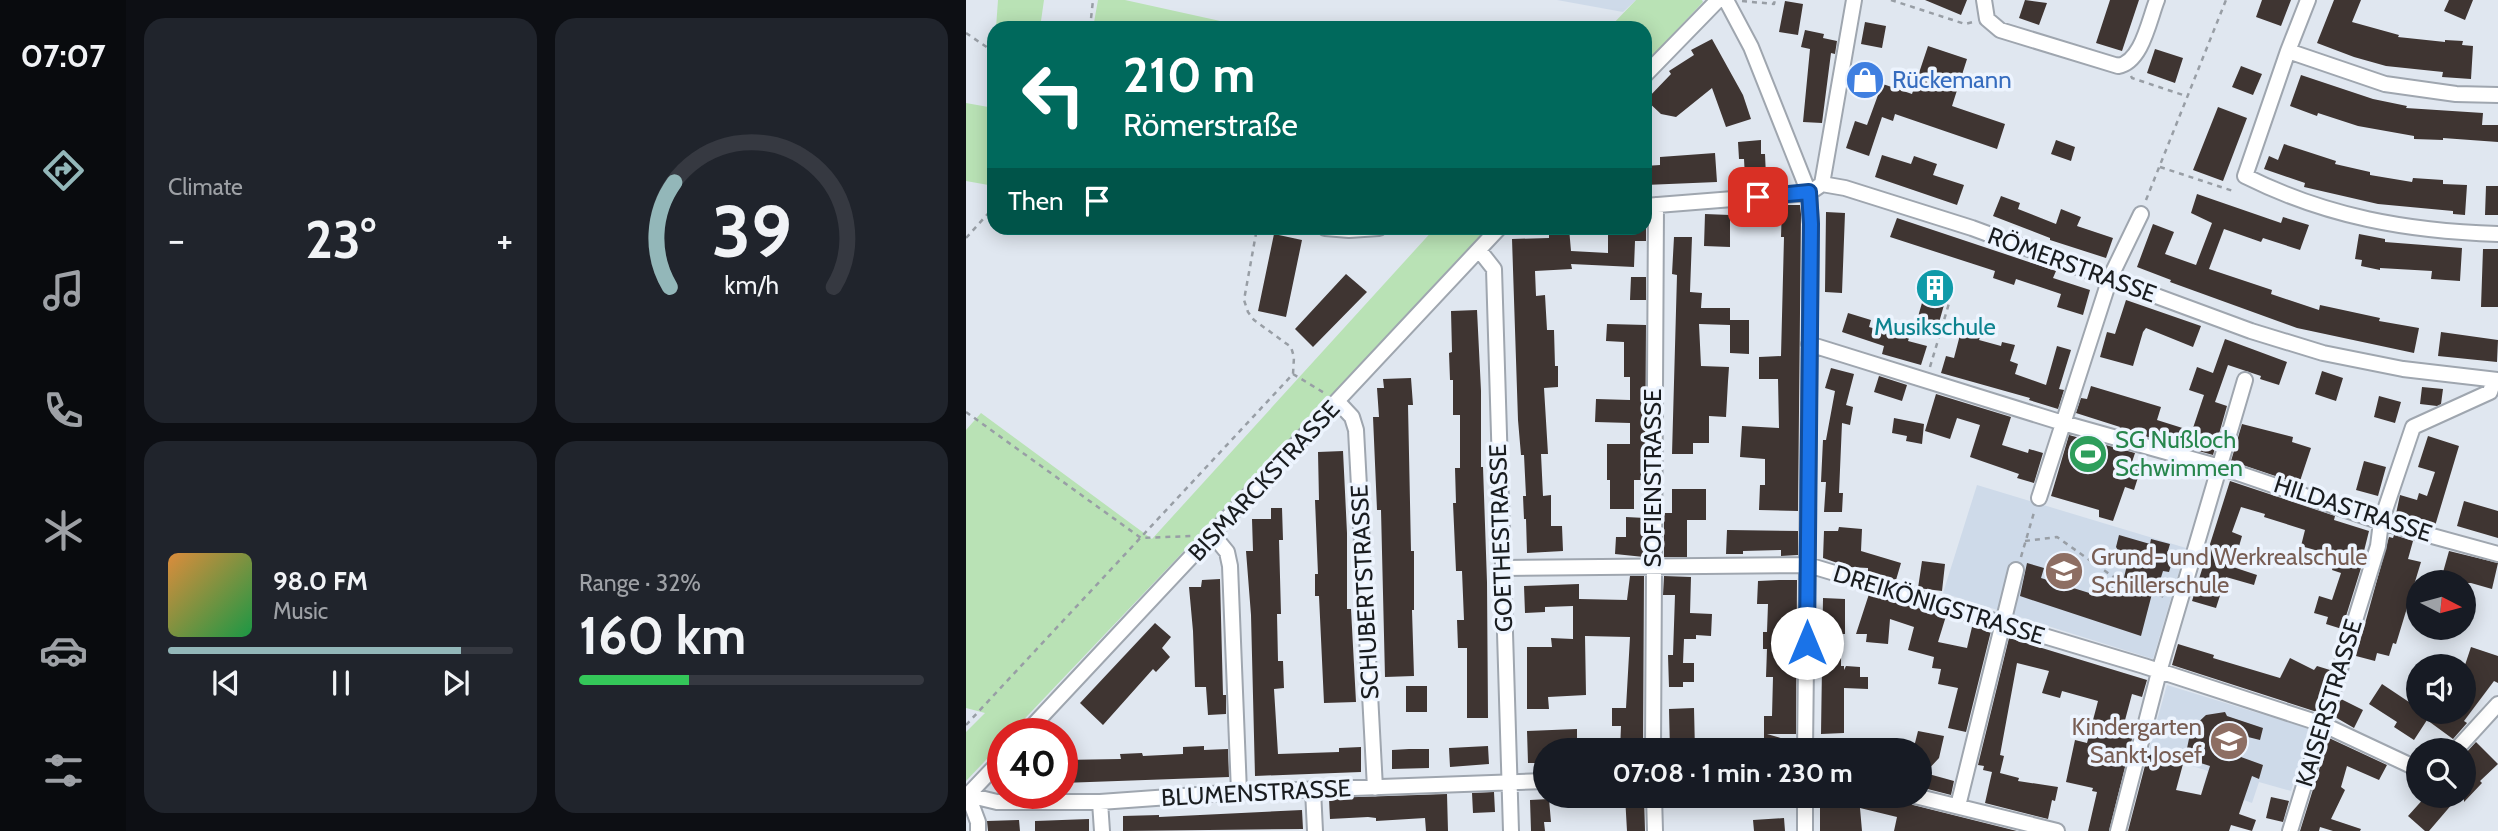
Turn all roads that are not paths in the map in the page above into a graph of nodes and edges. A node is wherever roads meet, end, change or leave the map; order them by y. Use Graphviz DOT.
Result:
graph roads {
  1 [pos="1718,0"];
  2 [pos="1726,0"];
  3 [pos="1854,0"];
  4 [pos="1984,0"];
  5 [pos="2157,0"];
  6 [pos="2308,0"];
  7 [pos="2288,51"];
  8 [pos="1652,68"];
  9 [pos="2498,95"];
  10 [pos="1815,188"];
  11 [pos="1652,206"];
  12 [pos="2141,214"];
  13 [pos="2498,234"];
  14 [pos="1493,235"];
  15 [pos="1650,235"];
  16 [pos="1479,250"];
  17 [pos="2110,278"];
  18 [pos="1809,344"];
  19 [pos="2245,380"];
  20 [pos="2496,380"];
  21 [pos="1338,402"];
  22 [pos="2063,423"];
  23 [pos="2220,467"];
  24 [pos="2039,498"];
  25 [pos="2381,522"];
  26 [pos="1213,535"];
  27 [pos="2498,554"];
  28 [pos="1808,565"];
  29 [pos="1502,568"];
  30 [pos="1653,568"];
  31 [pos="2017,570"];
  32 [pos="2002,624"];
  33 [pos="2159,672"];
  34 [pos="2498,704"];
  35 [pos="1040,718"];
  36 [pos="2322,724"];
  37 [pos="1653,738"];
  38 [pos="1805,738"];
  39 [pos="2467,738"];
  40 [pos="2406,763"];
  41 [pos="987,775"];
  42 [pos="1533,781"];
  43 [pos="1510,782"];
  44 [pos="1375,788"];
  45 [pos="1313,790"];
  46 [pos="1239,792"];
  47 [pos="967,796"];
  48 [pos="1932,800"];
  49 [pos="1100,802"];
  50 [pos="1958,806"];
  51 [pos="1654,808"];
  52 [pos="1805,808"];
  53 [pos="978,831"];
  54 [pos="1102,831"];
  55 [pos="1315,831"];
  56 [pos="1511,831"];
  57 [pos="1655,831"];
  58 [pos="1805,831"];
  59 [pos="2057,831"];
  60 [pos="2118,831"];
  61 [pos="2290,831"];
  1 -- 8 [label="street"];
  2 -- 10 [label="street"];
  3 -- 10 [label="street"];
  4 -- 5 [label="street"];
  6 -- 7 [label="street"];
  7 -- 9 [label="street"];
  7 -- 13 [label="street"];
  10 -- 11 [label="street, RÖMERSTRASSE"];
  10 -- 17 [label="street, RÖMERSTRASSE"];
  10 -- 18 [label="street"];
  12 -- 17 [label="street"];
  14 -- 16 [label="street, BISMARCKSTRASSE"];
  15 -- 30 [label="street, SOFIENSTRASSE"];
  16 -- 21 [label="street, BISMARCKSTRASSE"];
  16 -- 29 [label="street, GOETHESTRASSE"];
  17 -- 20 [label="street, RÖMERSTRASSE"];
  17 -- 22 [label="street"];
  18 -- 22 [label="street, HILDASTRASSE"];
  18 -- 28 [label="street"];
  19 -- 23 [label="street"];
  20 -- 25 [label="street, KAISERSTRASSE"];
  21 -- 26 [label="street, BISMARCKSTRASSE"];
  21 -- 44 [label="street, SCHUBERTSTRASSE"];
  22 -- 23 [label="street, HILDASTRASSE"];
  22 -- 24 [label="street"];
  23 -- 25 [label="street, HILDASTRASSE"];
  23 -- 33 [label="street"];
  25 -- 27 [label="street, HILDASTRASSE"];
  25 -- 36 [label="street, KAISERSTRASSE"];
  26 -- 35 [label="street, BISMARCKSTRASSE"];
  26 -- 46 [label="street"];
  28 -- 30 [label="street, DREIKÖNIGSTRASSE"];
  28 -- 32 [label="street, DREIKÖNIGSTRASSE"];
  28 -- 38 [label="street"];
  29 -- 30 [label="street, DREIKÖNIGSTRASSE"];
  29 -- 43 [label="street, GOETHESTRASSE"];
  30 -- 37 [label="street, SOFIENSTRASSE"];
  31 -- 32 [label="street"];
  32 -- 33 [label="street, DREIKÖNIGSTRASSE"];
  32 -- 50 [label="street"];
  33 -- 36 [label="street, DREIKÖNIGSTRASSE"];
  33 -- 60 [label="street"];
  34 -- 39 [label="street"];
  36 -- 40 [label="street, DREIKÖNIGSTRASSE"];
  36 -- 61 [label="street, KAISERSTRASSE"];
  41 -- 47 [label="street"];
  42 -- 43 [label="street, BLUMENSTRASSE"];
  43 -- 44 [label="street, BLUMENSTRASSE"];
  43 -- 56 [label="street, GOETHESTRASSE"];
  44 -- 45 [label="street, BLUMENSTRASSE"];
  45 -- 46 [label="street, BLUMENSTRASSE"];
  45 -- 55 [label="street"];
  46 -- 49 [label="street, BLUMENSTRASSE"];
  47 -- 49 [label="street, BLUMENSTRASSE"];
  47 -- 53 [label="street"];
  48 -- 50 [label="street"];
  49 -- 54 [label="street"];
  50 -- 59 [label="street"];
  51 -- 57 [label="street"];
  52 -- 58 [label="street"];
}
